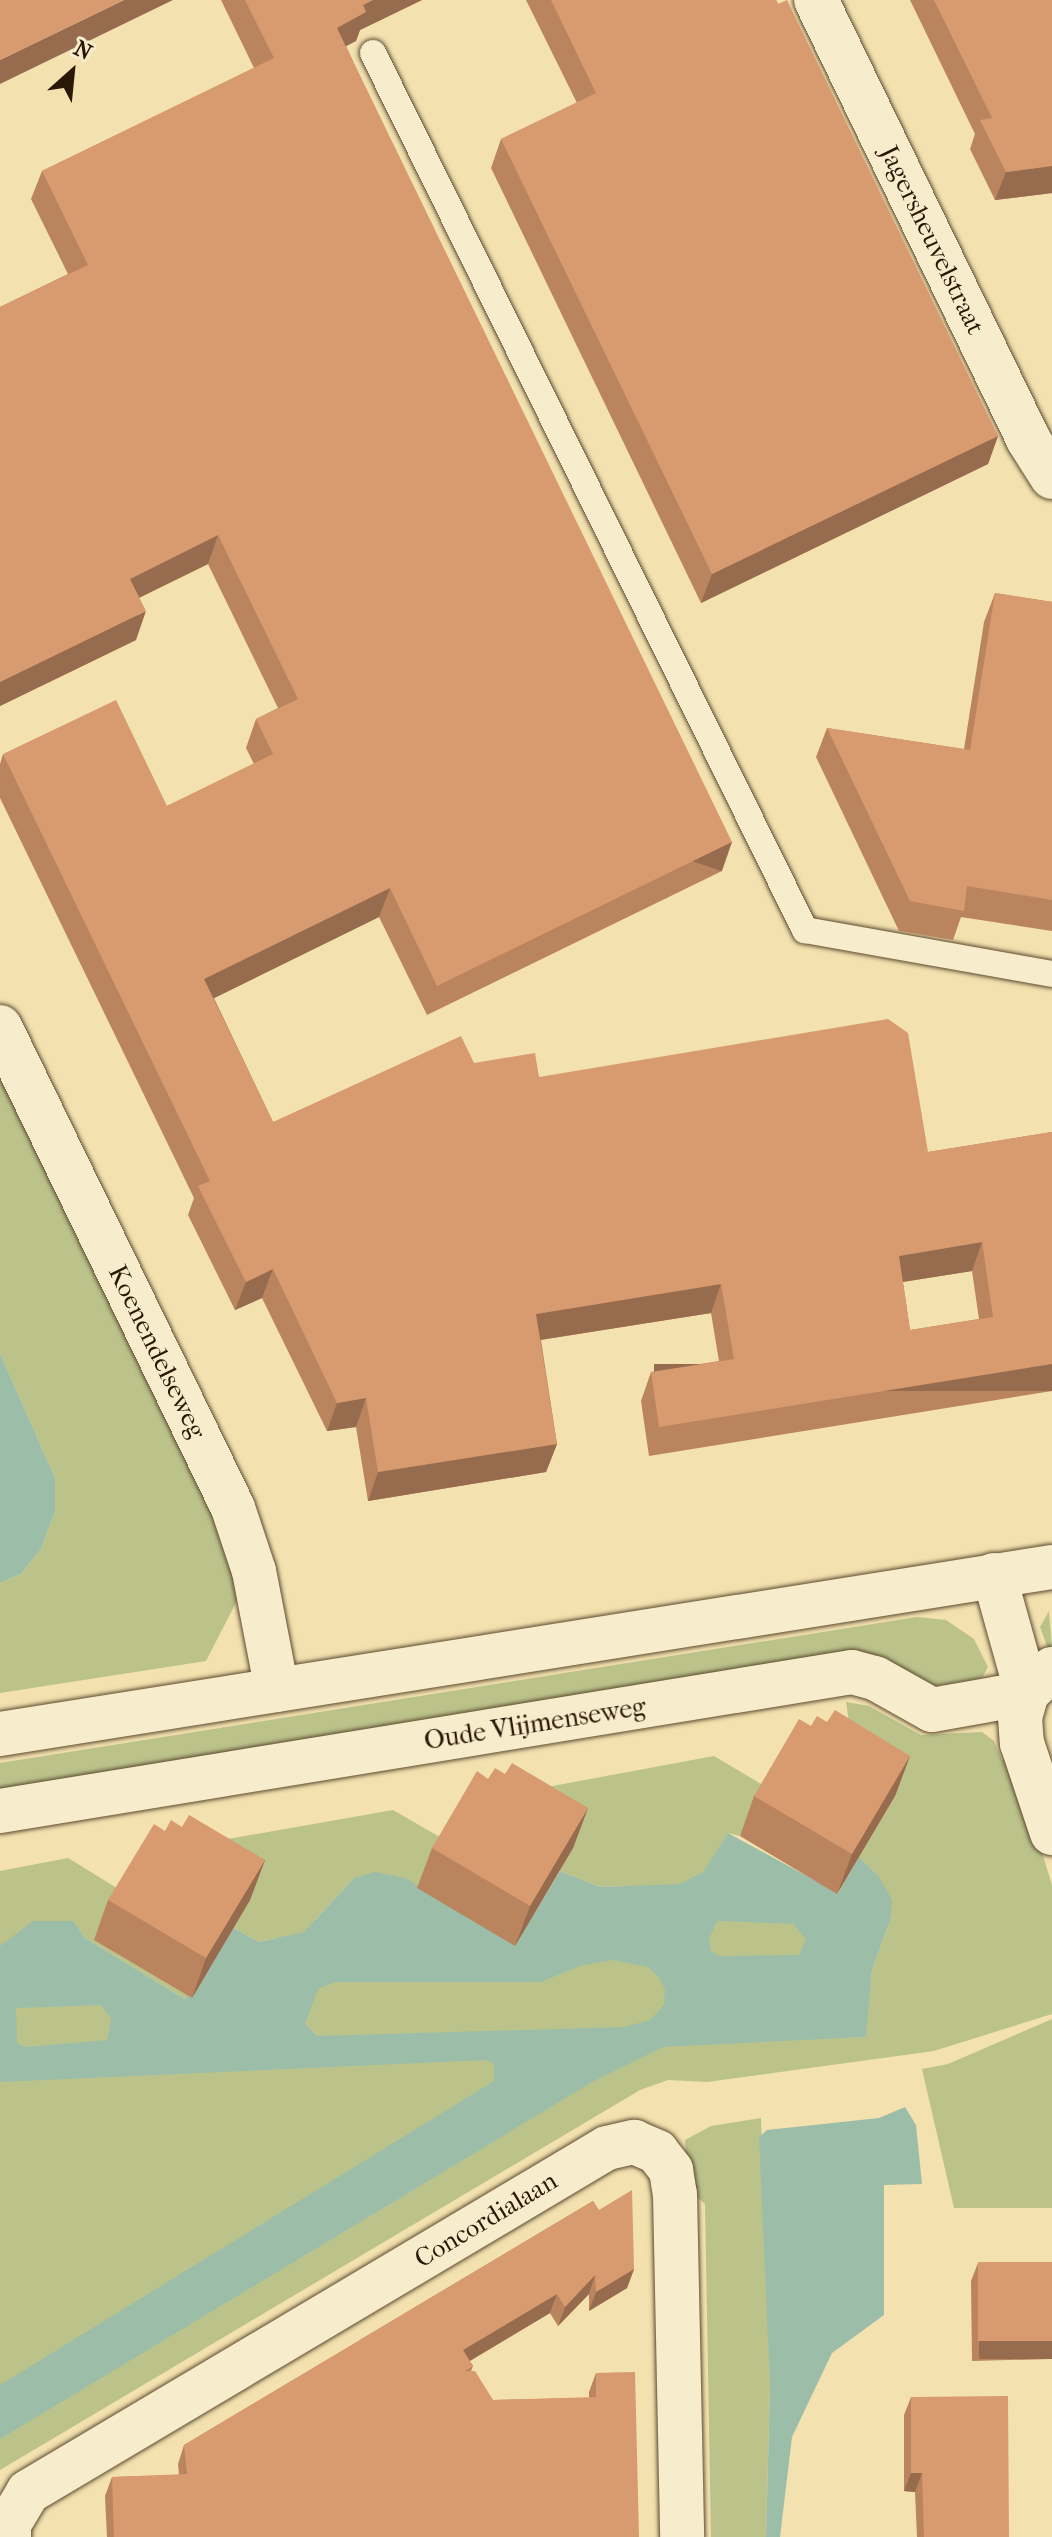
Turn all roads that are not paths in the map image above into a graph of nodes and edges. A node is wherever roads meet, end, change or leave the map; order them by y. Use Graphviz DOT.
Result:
graph roads {
  1 [pos="816,0"];
  2 [pos="373,53"];
  3 [pos="1052,477"];
  4 [pos="1052,974"];
  5 [pos="0,1027"];
  6 [pos="1052,1567"];
  7 [pos="994,1575"];
  8 [pos="1040,1681"];
  9 [pos="277,1690"];
  10 [pos="0,1734"];
  11 [pos="0,1811"];
  12 [pos="1052,1833"];
  13 [pos="9,2537"];
  14 [pos="682,2537"];
  1 -- 3 [label="street, Jagersheuvelstraat"];
  2 -- 4 [label="lane"];
  5 -- 9 [label="street, Koenendelseweg"];
  6 -- 7 [label="street"];
  7 -- 8 [label="street"];
  7 -- 9 [label="street"];
  8 -- 11 [label="street, Oude Vlijmenseweg"];
  8 -- 12 [label="street"];
  9 -- 10 [label="street"];
  13 -- 14 [label="street, Concordialaan"];
}
